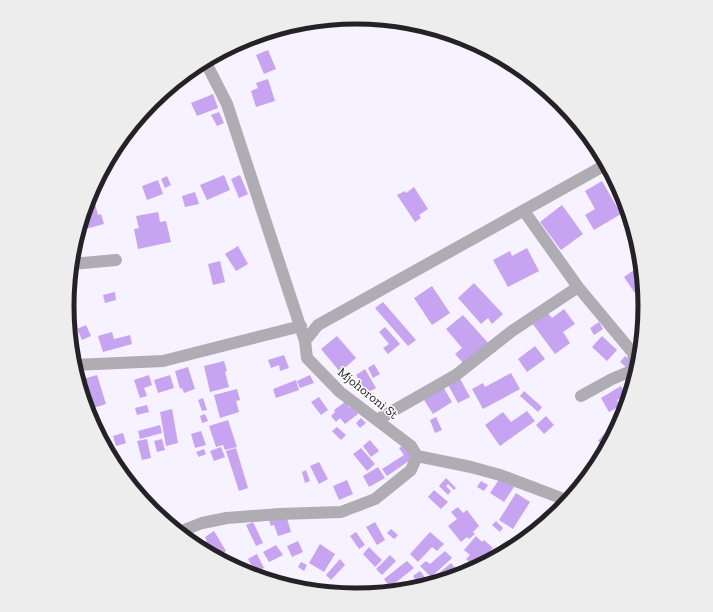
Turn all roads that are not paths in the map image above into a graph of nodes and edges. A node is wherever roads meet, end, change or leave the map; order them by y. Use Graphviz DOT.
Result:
graph roads {
  1 [pos="208,67"];
  2 [pos="602,167"];
  3 [pos="524,211"];
  4 [pos="116,260"];
  5 [pos="78,263"];
  6 [pos="578,287"];
  7 [pos="300,326"];
  8 [pos="305,341"];
  9 [pos="634,357"];
  10 [pos="81,365"];
  11 [pos="631,371"];
  12 [pos="581,396"];
  13 [pos="377,420"];
  14 [pos="416,456"];
  15 [pos="562,499"];
  16 [pos="185,530"];
  1 -- 7 [label="street, Mjohoroni St"];
  2 -- 3 [label="street"];
  3 -- 6 [label="street"];
  3 -- 8 [label="street"];
  4 -- 5 [label="street"];
  6 -- 9 [label="street"];
  6 -- 13 [label="street"];
  7 -- 8 [label="street, Mjohoroni St"];
  7 -- 10 [label="street"];
  8 -- 13 [label="street, Mjohoroni St"];
  11 -- 12 [label="street"];
  13 -- 14 [label="street, Mjohoroni St"];
  14 -- 15 [label="street"];
  14 -- 16 [label="street"];
}
